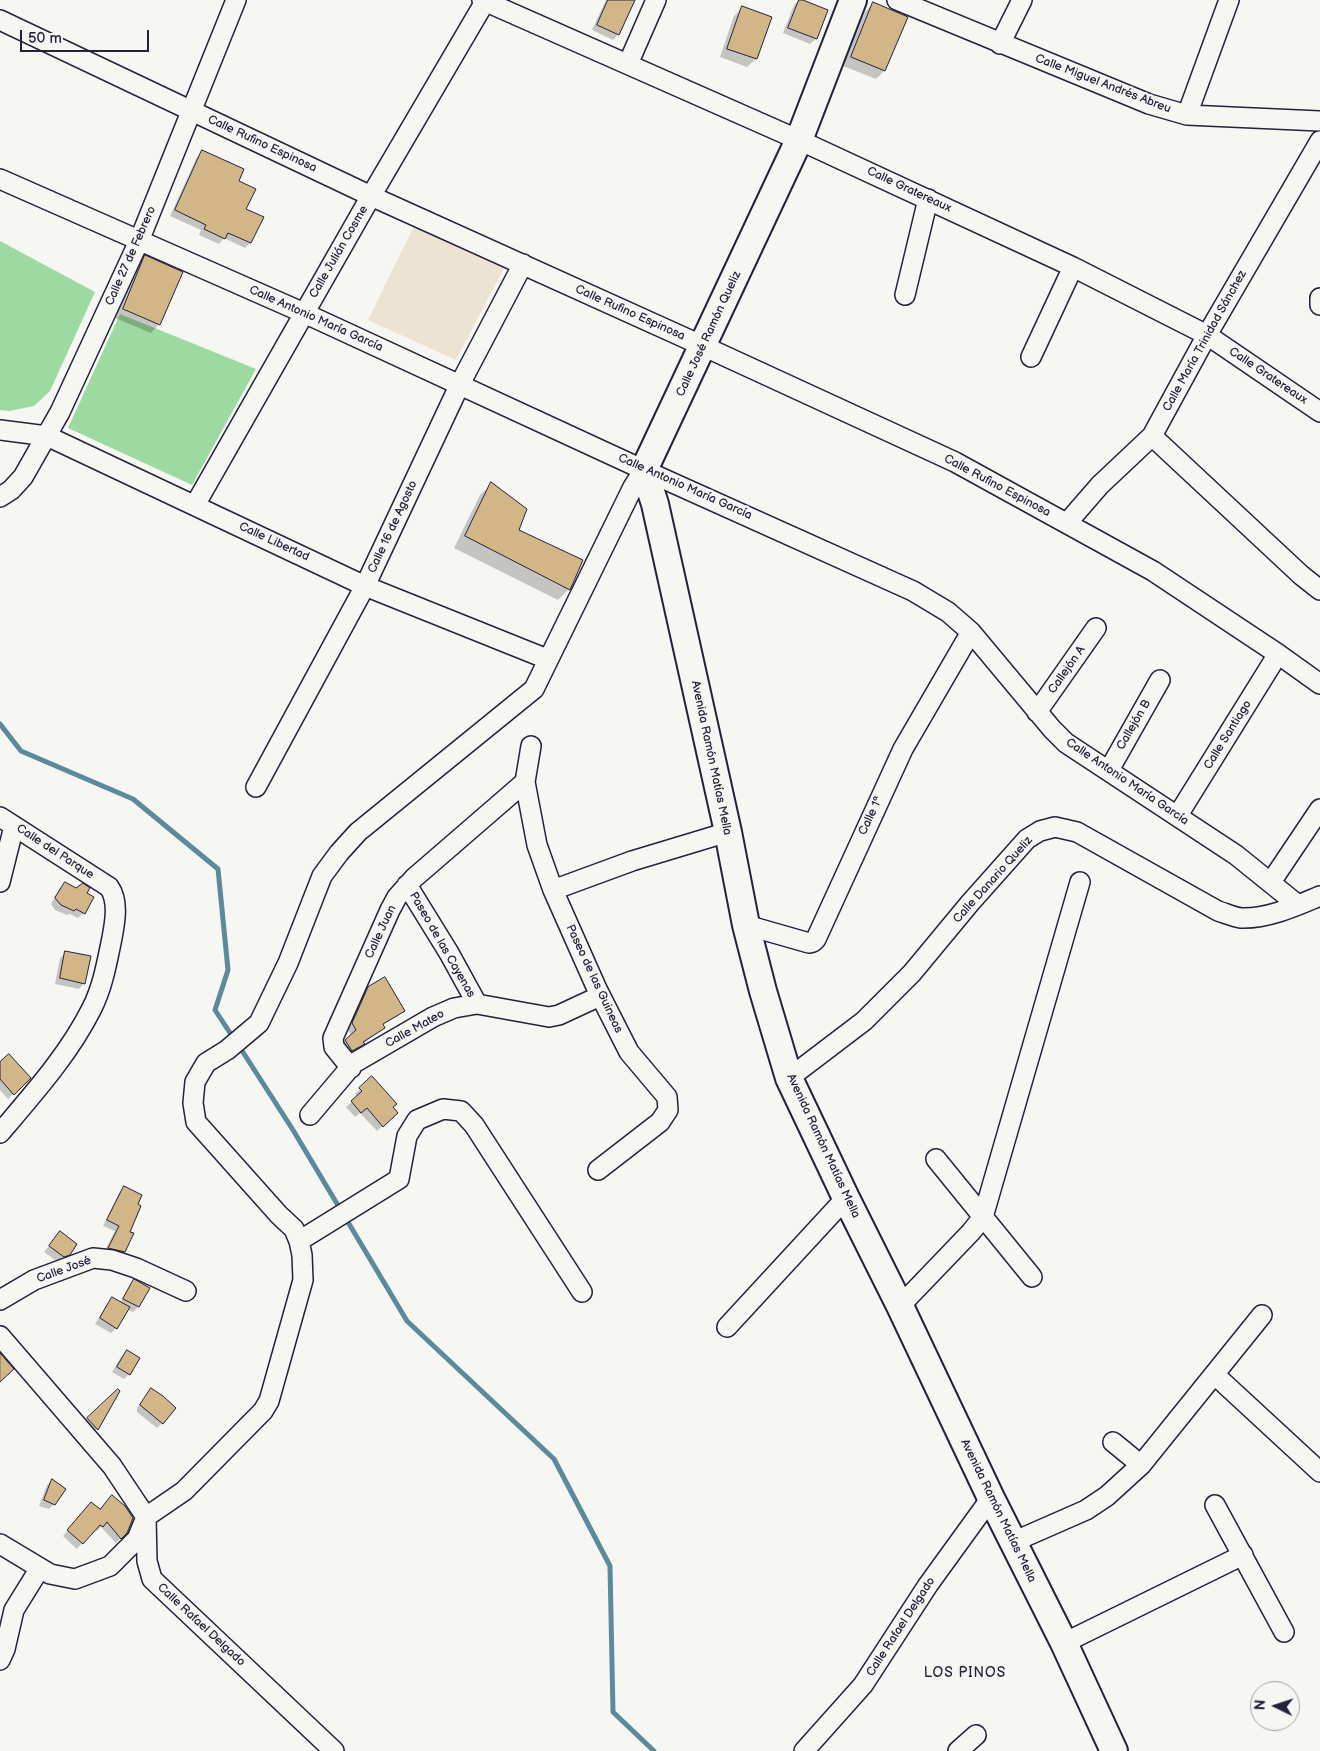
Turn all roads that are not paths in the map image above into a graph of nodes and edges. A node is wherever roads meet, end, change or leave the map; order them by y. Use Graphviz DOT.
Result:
graph roads {
  1 [pos="236,0"];
  2 [pos="656,0"];
  3 [pos="853,0"];
  4 [pos="897,0"];
  5 [pos="1022,0"];
  6 [pos="1229,0"];
  7 [pos="484,1"];
  8 [pos="0,20"];
  9 [pos="1000,44"];
  10 [pos="628,64"];
  11 [pos="191,111"];
  12 [pos="1187,115"];
  13 [pos="1320,121"];
  14 [pos="799,140"];
  15 [pos="1320,141"];
  16 [pos="0,179"];
  17 [pos="371,196"];
  18 [pos="928,199"];
  19 [pos="139,241"];
  20 [pos="523,264"];
  21 [pos="1073,267"];
  22 [pos="905,295"];
  23 [pos="1320,298"];
  24 [pos="1320,305"];
  25 [pos="304,313"];
  26 [pos="1207,335"];
  27 [pos="703,346"];
  28 [pos="1031,357"];
  29 [pos="460,384"];
  30 [pos="1320,412"];
  31 [pos="0,430"];
  32 [pos="47,436"];
  33 [pos="1152,436"];
  34 [pos="644,470"];
  35 [pos="0,497"];
  36 [pos="195,505"];
  37 [pos="1067,524"];
  38 [pos="365,586"];
  39 [pos="1320,590"];
  40 [pos="1096,628"];
  41 [pos="971,632"];
  42 [pos="1278,654"];
  43 [pos="547,660"];
  44 [pos="1160,680"];
  45 [pos="1320,684"];
  46 [pos="1037,712"];
  47 [pos="531,746"];
  48 [pos="1109,770"];
  49 [pos="525,782"];
  50 [pos="256,787"];
  51 [pos="1320,809"];
  52 [pos="1178,815"];
  53 [pos="7,822"];
  54 [pos="728,832"];
  55 [pos="0,882"];
  56 [pos="1080,882"];
  57 [pos="1271,882"];
  58 [pos="407,885"];
  59 [pos="553,890"];
  60 [pos="1320,896"];
  61 [pos="1298,905"];
  62 [pos="746,925"];
  63 [pos="600,996"];
  64 [pos="477,1004"];
  65 [pos="350,1068"];
  66 [pos="789,1078"];
  67 [pos="310,1115"];
  68 [pos="0,1133"];
  69 [pos="936,1159"];
  70 [pos="598,1170"];
  71 [pos="846,1198"];
  72 [pos="983,1217"];
  73 [pos="299,1241"];
  74 [pos="1032,1277"];
  75 [pos="186,1292"];
  76 [pos="582,1292"];
  77 [pos="0,1300"];
  78 [pos="900,1306"];
  79 [pos="1262,1315"];
  80 [pos="727,1327"];
  81 [pos="0,1336"];
  82 [pos="1215,1374"];
  83 [pos="1114,1442"];
  84 [pos="1141,1465"];
  85 [pos="1320,1472"];
  86 [pos="991,1498"];
  87 [pos="1215,1505"];
  88 [pos="146,1517"];
  89 [pos="1013,1542"];
  90 [pos="2,1548"];
  91 [pos="1243,1555"];
  92 [pos="40,1568"];
  93 [pos="1284,1632"];
  94 [pos="1064,1643"];
  95 [pos="0,1660"];
  96 [pos="976,1735"];
  97 [pos="334,1751"];
  98 [pos="804,1751"];
  99 [pos="958,1751"];
  100 [pos="1114,1751"];
  1 -- 11 [label="street, Calle 27 de Febrero"];
  2 -- 10 [label="street"];
  3 -- 14 [label="street, Calle José Ramón Queliz"];
  4 -- 9 [label="street, Calle Miguel Andrés Abreu"];
  5 -- 9 [label="street"];
  6 -- 12 [label="street"];
  7 -- 10 [label="street, Calle Gratereaux"];
  7 -- 17 [label="street, Calle Julián Cosme"];
  8 -- 11 [label="street, Calle Rufino Espinosa"];
  9 -- 12 [label="street, Calle Miguel Andrés Abreu"];
  10 -- 14 [label="street, Calle Gratereaux"];
  11 -- 17 [label="street, Calle Rufino Espinosa"];
  11 -- 19 [label="street, Calle 27 de Febrero"];
  12 -- 13 [label="street, Calle Miguel Andrés Abreu"];
  14 -- 18 [label="street, Calle Gratereaux"];
  14 -- 27 [label="street, Calle José Ramón Queliz"];
  15 -- 26 [label="street, Calle María Trinidad Sánchez"];
  16 -- 19 [label="street, Calle Antonio María García"];
  17 -- 20 [label="street, Calle Rufino Espinosa"];
  17 -- 25 [label="street, Calle Julián Cosme"];
  18 -- 21 [label="street, Calle Gratereaux"];
  18 -- 22 [label="street"];
  19 -- 25 [label="street, Calle Antonio María García"];
  19 -- 32 [label="street, Calle 27 de Febrero"];
  20 -- 27 [label="street, Calle Rufino Espinosa"];
  20 -- 29 [label="street, Calle 16 de Agosto"];
  21 -- 26 [label="street, Calle Gratereaux"];
  21 -- 28 [label="street"];
  23 -- 24 [label="street"];
  25 -- 29 [label="street, Calle Antonio María García"];
  25 -- 36 [label="street, Calle Julián Cosme"];
  26 -- 30 [label="street, Calle Gratereaux"];
  26 -- 33 [label="street, Calle María Trinidad Sánchez"];
  27 -- 34 [label="street, Calle José Ramón Queliz"];
  27 -- 37 [label="street, Calle Rufino Espinosa"];
  29 -- 34 [label="street, Calle Antonio María García"];
  29 -- 38 [label="street, Calle 16 de Agosto"];
  31 -- 32 [label="street, Calle Libertad"];
  32 -- 35 [label="street, Calle 27 de Febrero"];
  32 -- 36 [label="street, Calle Libertad"];
  33 -- 37 [label="street, Calle María Trinidad Sánchez"];
  33 -- 39 [label="street"];
  34 -- 41 [label="street, Calle Antonio María García"];
  34 -- 43 [label="street, Calle José Ramón Queliz"];
  34 -- 54 [label="street, Avenida Ramón Matías Mella"];
  36 -- 38 [label="street, Calle Libertad"];
  37 -- 42 [label="street, Calle Rufino Espinosa"];
  38 -- 43 [label="street, Calle Libertad"];
  38 -- 50 [label="street, Calle 16 de Agosto"];
  40 -- 46 [label="street, Callejón A"];
  41 -- 46 [label="street, Calle Antonio María García"];
  41 -- 62 [label="street, Calle 1ª"];
  42 -- 45 [label="street, Calle Rufino Espinosa"];
  42 -- 52 [label="street, Calle Santiago"];
  43 -- 73 [label="street"];
  44 -- 48 [label="street, Callejón B"];
  46 -- 48 [label="street, Calle Antonio María García"];
  47 -- 49 [label="street, Paseo de las Guineas"];
  48 -- 52 [label="street, Calle Antonio María García"];
  49 -- 58 [label="street, Calle Juan"];
  49 -- 59 [label="street, Paseo de las Guineas"];
  51 -- 57 [label="street"];
  52 -- 57 [label="street, Calle Antonio María García"];
  53 -- 55 [label="street"];
  53 -- 68 [label="street, Calle del Parque"];
  54 -- 59 [label="street"];
  54 -- 62 [label="street, Avenida Ramón Matías Mella"];
  56 -- 72 [label="street"];
  57 -- 61 [label="street, Calle Antonio María García"];
  58 -- 64 [label="street, Paseo de las Cayenas"];
  58 -- 65 [label="street, Calle Juan"];
  59 -- 63 [label="street, Paseo de las Guineas"];
  60 -- 61 [label="street, Calle Danario Queliz"];
  61 -- 66 [label="street, Calle Danario Queliz"];
  62 -- 66 [label="street, Avenida Ramón Matías Mella"];
  63 -- 64 [label="street, Calle Mateo"];
  63 -- 70 [label="street, Paseo de las Guineas"];
  64 -- 65 [label="street, Calle Mateo"];
  65 -- 67 [label="street, Calle Mateo"];
  66 -- 71 [label="street, Avenida Ramón Matías Mella"];
  69 -- 72 [label="street"];
  71 -- 78 [label="street, Avenida Ramón Matías Mella"];
  71 -- 80 [label="street"];
  72 -- 74 [label="street"];
  72 -- 78 [label="street"];
  73 -- 76 [label="street"];
  73 -- 88 [label="street"];
  75 -- 77 [label="street, Calle José"];
  78 -- 86 [label="street, Avenida Ramón Matías Mella"];
  79 -- 82 [label="street"];
  81 -- 88 [label="street"];
  82 -- 84 [label="street"];
  82 -- 85 [label="street"];
  83 -- 84 [label="street"];
  84 -- 89 [label="street"];
  86 -- 89 [label="street, Avenida Ramón Matías Mella"];
  86 -- 98 [label="street, Calle Rafael Delgado"];
  87 -- 91 [label="street"];
  88 -- 92 [label="street"];
  88 -- 97 [label="street, Calle Rafael Delgado"];
  89 -- 94 [label="street, Avenida Ramón Matías Mella"];
  90 -- 92 [label="street"];
  91 -- 93 [label="street"];
  91 -- 94 [label="street"];
  92 -- 95 [label="street"];
  94 -- 100 [label="street, Avenida Ramón Matías Mella"];
  96 -- 99 [label="street"];
}
